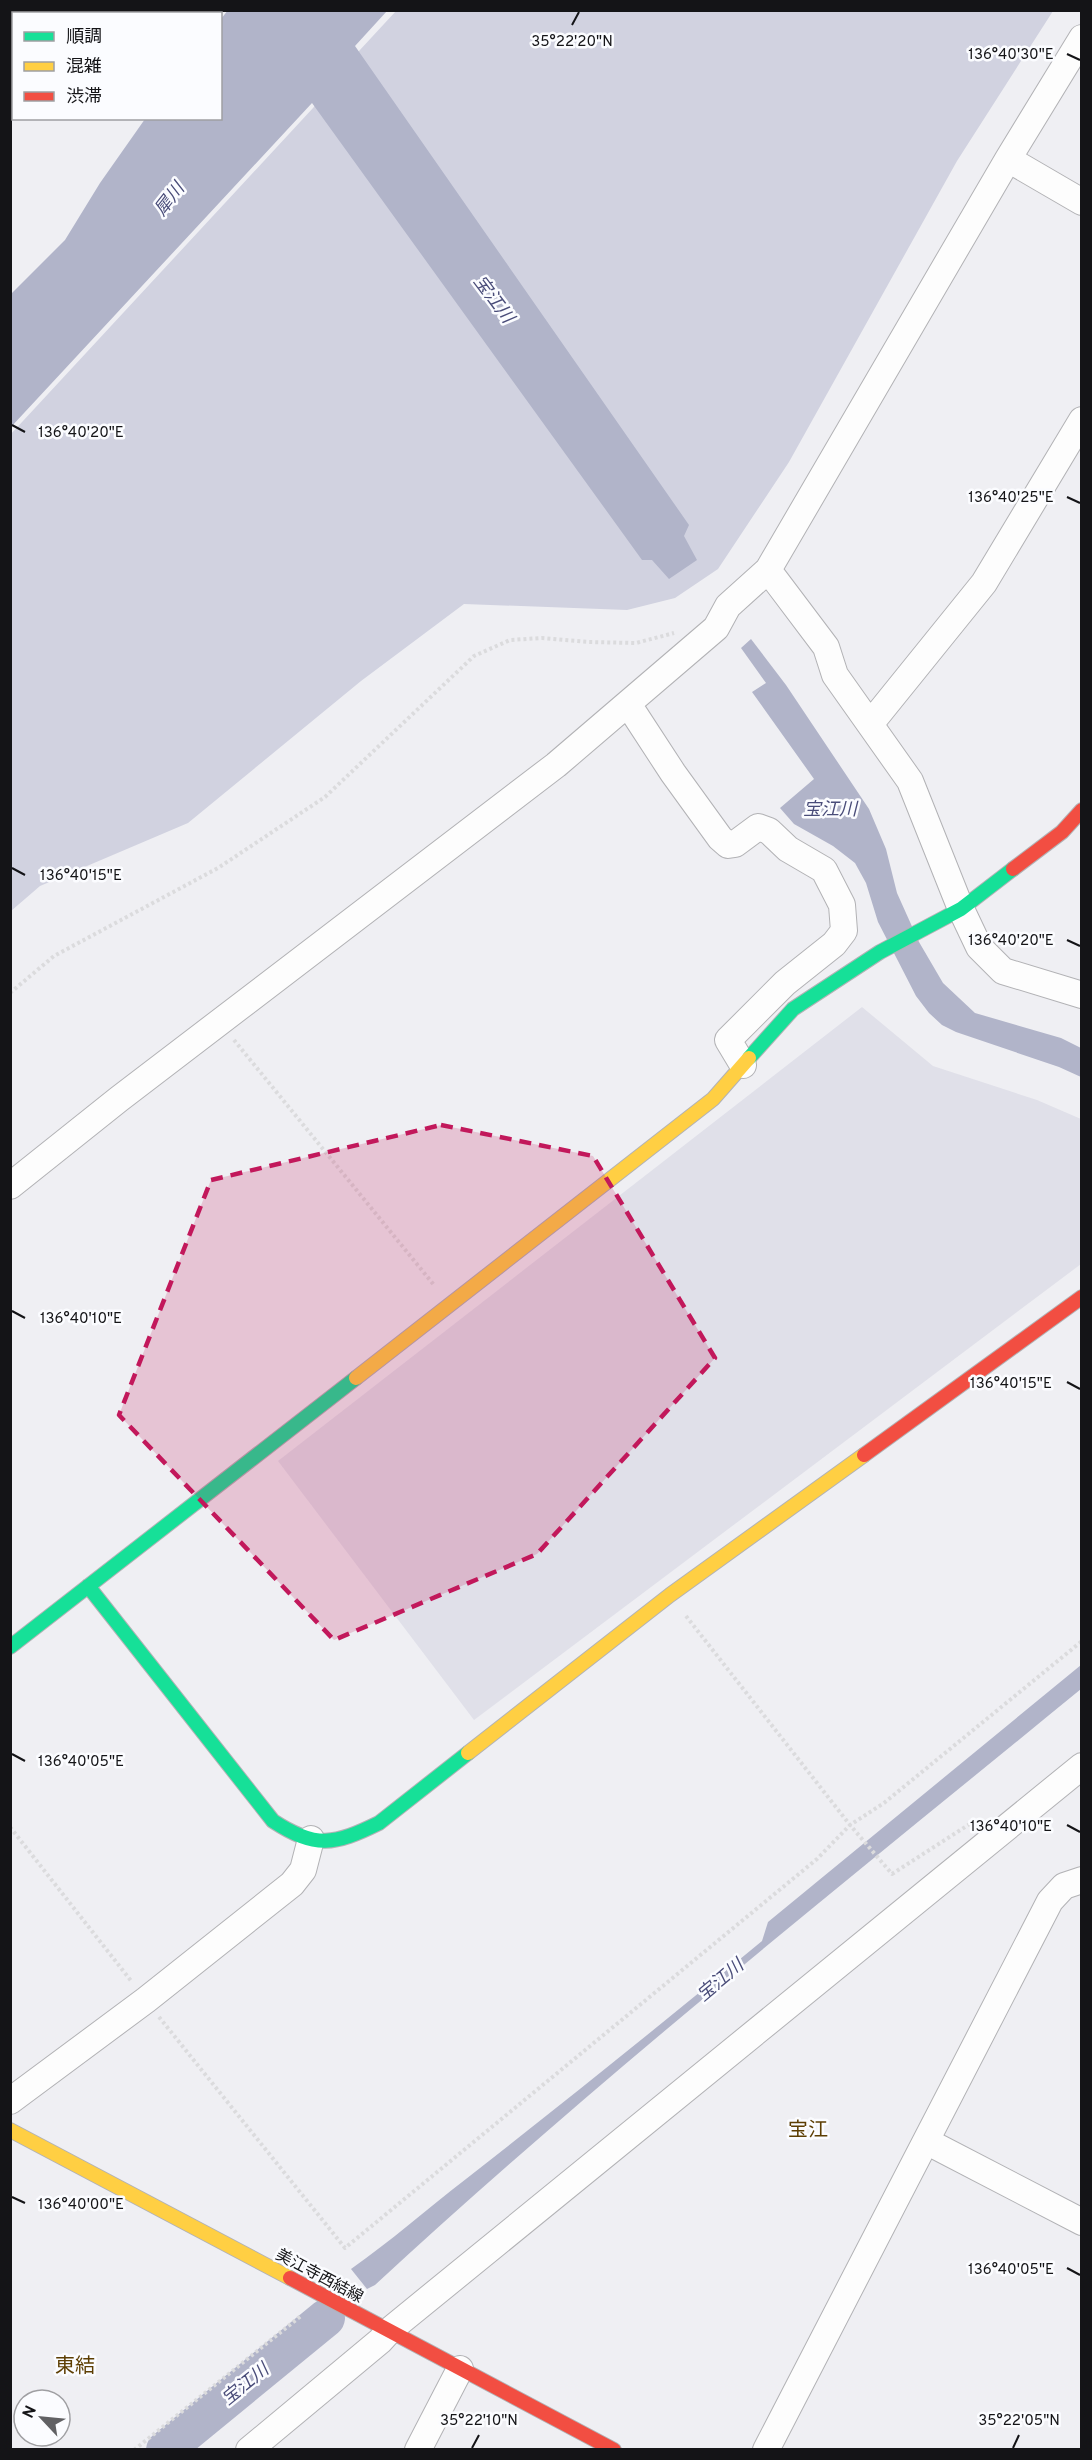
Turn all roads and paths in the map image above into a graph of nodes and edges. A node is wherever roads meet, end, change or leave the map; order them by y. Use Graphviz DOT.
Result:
graph roads {
  1 [pos="1082,38"];
  2 [pos="1008,159"];
  3 [pos="1082,202"];
  4 [pos="1082,420"];
  5 [pos="768,570"];
  6 [pos="681,630"];
  7 [pos="628,704"];
  8 [pos="871,723"];
  9 [pos="1082,810"];
  10 [pos="954,912"];
  11 [pos="10,993"];
  12 [pos="1082,995"];
  13 [pos="220,1023"];
  14 [pos="743,1065"];
  15 [pos="10,1186"];
  16 [pos="1082,1297"];
  17 [pos="451,1305"];
  18 [pos="88,1586"];
  19 [pos="670,1594"];
  20 [pos="1082,1641"];
  21 [pos="10,1647"];
  22 [pos="1082,1766"];
  23 [pos="850,1825"];
  24 [pos="10,1827"];
  25 [pos="311,1839"];
  26 [pos="886,1868"];
  27 [pos="1082,1880"];
  28 [pos="146,2000"];
  29 [pos="10,2101"];
  30 [pos="10,2130"];
  31 [pos="926,2141"];
  32 [pos="1082,2222"];
  33 [pos="308,2311"];
  34 [pos="390,2330"];
  35 [pos="460,2368"];
  36 [pos="134,2450"];
  37 [pos="249,2450"];
  38 [pos="418,2450"];
  39 [pos="614,2450"];
  40 [pos="766,2450"];
  1 -- 2 [label="street"];
  2 -- 3 [label="street"];
  2 -- 5 [label="street"];
  4 -- 8 [label="street"];
  5 -- 7 [label="street"];
  5 -- 8 [label="street"];
  6 -- 11 [label="path"];
  7 -- 13 [label="street"];
  7 -- 14 [label="street"];
  8 -- 10 [label="street"];
  9 -- 10 [label="street"];
  10 -- 12 [label="street"];
  10 -- 14 [label="street"];
  13 -- 15 [label="street"];
  13 -- 17 [label="path"];
  14 -- 17 [label="street"];
  16 -- 19 [label="street"];
  17 -- 18 [label="street"];
  18 -- 21 [label="street"];
  18 -- 25 [label="street"];
  19 -- 23 [label="path"];
  19 -- 25 [label="street"];
  20 -- 23 [label="path"];
  22 -- 34 [label="street"];
  23 -- 26 [label="path"];
  23 -- 28 [label="path"];
  24 -- 28 [label="path"];
  25 -- 28 [label="street"];
  27 -- 31 [label="street"];
  28 -- 29 [label="street"];
  30 -- 34 [label="street, 美江寺西結線"];
  31 -- 32 [label="street"];
  31 -- 40 [label="street"];
  33 -- 36 [label="path"];
  34 -- 35 [label="street, 美江寺西結線"];
  34 -- 37 [label="street"];
  35 -- 38 [label="street"];
  35 -- 39 [label="street, 美江寺西結線"];
}
